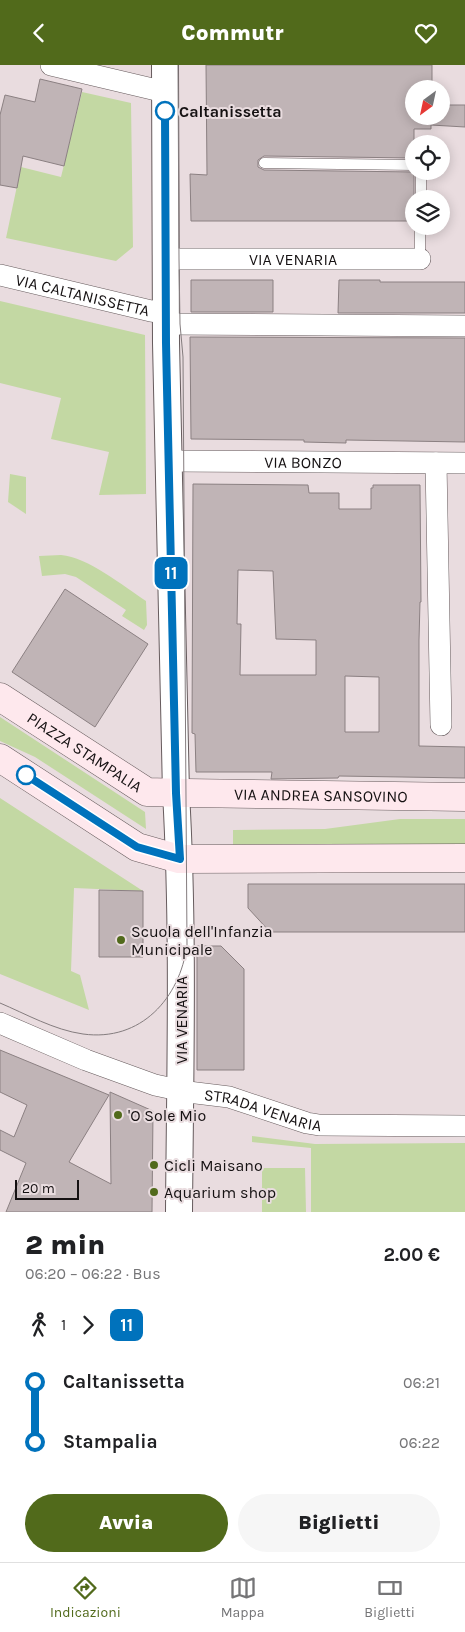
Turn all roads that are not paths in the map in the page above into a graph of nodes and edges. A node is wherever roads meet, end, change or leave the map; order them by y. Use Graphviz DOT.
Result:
graph roads {
  1 [pos="52,65"];
  2 [pos="165,65"];
  3 [pos="165,92"];
  4 [pos="264,163"];
  5 [pos="405,165"];
  6 [pos="420,235"];
  7 [pos="167,259"];
  8 [pos="420,259"];
  9 [pos="0,275"];
  10 [pos="166,318"];
  11 [pos="465,326"];
  12 [pos="169,461"];
  13 [pos="436,463"];
  14 [pos="465,463"];
  15 [pos="0,697"];
  16 [pos="441,725"];
  17 [pos="0,758"];
  18 [pos="176,793"];
  19 [pos="465,797"];
  20 [pos="465,858"];
  21 [pos="180,859"];
  22 [pos="0,1023"];
  23 [pos="180,1091"];
  24 [pos="465,1126"];
  25 [pos="180,1212"];
  1 -- 3 [label="street"];
  2 -- 3 [label="street, VIA VENARIA"];
  3 -- 7 [label="street, VIA VENARIA"];
  4 -- 5 [label="lane"];
  6 -- 8 [label="lane"];
  7 -- 8 [label="street, VIA VENARIA"];
  7 -- 10 [label="street, VIA VENARIA"];
  9 -- 10 [label="street, VIA CALTANISSETTA"];
  10 -- 11 [label="street, VIA CALTANISSETTA"];
  10 -- 12 [label="street, VIA VENARIA"];
  12 -- 13 [label="street, VIA BONZO"];
  12 -- 18 [label="street, VIA VENARIA"];
  13 -- 14 [label="street, VIA BONZO"];
  13 -- 16 [label="street"];
  15 -- 18 [label="main road, PIAZZA STAMPALIA"];
  17 -- 21 [label="main road"];
  18 -- 19 [label="main road, VIA ANDREA SANSOVINO"];
  18 -- 21 [label="street, VIA VENARIA"];
  20 -- 21 [label="main road"];
  21 -- 23 [label="street, VIA VENARIA"];
  22 -- 23 [label="street"];
  23 -- 24 [label="street, STRADA VENARIA"];
  23 -- 25 [label="street, STRADA VENARIA"];
}
